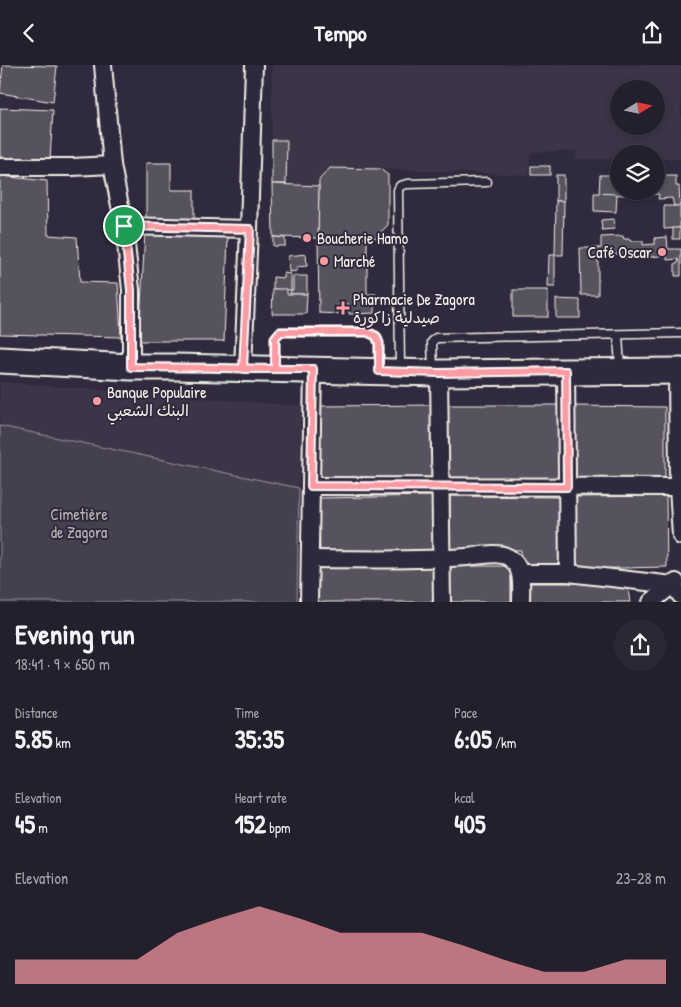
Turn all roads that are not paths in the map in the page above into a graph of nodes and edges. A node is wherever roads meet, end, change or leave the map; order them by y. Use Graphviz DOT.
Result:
graph roads {
  1 [pos="103,65"];
  2 [pos="254,65"];
  3 [pos="112,165"];
  4 [pos="0,167"];
  5 [pos="487,182"];
  6 [pos="124,226"];
  7 [pos="250,229"];
  8 [pos="681,333"];
  9 [pos="618,335"];
  10 [pos="0,360"];
  11 [pos="131,367"];
  12 [pos="243,369"];
  13 [pos="275,369"];
  14 [pos="313,369"];
  15 [pos="390,371"];
  16 [pos="566,371"];
  17 [pos="620,371"];
  18 [pos="679,371"];
  19 [pos="436,373"];
  20 [pos="679,460"];
  21 [pos="311,486"];
  22 [pos="440,487"];
  23 [pos="567,487"];
  24 [pos="678,487"];
  25 [pos="681,536"];
  26 [pos="310,559"];
  27 [pos="442,559"];
  28 [pos="521,573"];
  29 [pos="568,573"];
  30 [pos="678,586"];
  31 [pos="309,602"];
  32 [pos="442,602"];
  33 [pos="521,602"];
  34 [pos="651,602"];
  1 -- 3 [label="street"];
  2 -- 7 [label="street"];
  3 -- 4 [label="street"];
  3 -- 6 [label="street"];
  5 -- 15 [label="lane"];
  6 -- 7 [label="street"];
  6 -- 11 [label="street"];
  7 -- 12 [label="street"];
  8 -- 9 [label="lane"];
  9 -- 17 [label="lane"];
  9 -- 19 [label="lane"];
  10 -- 11 [label="main road"];
  11 -- 12 [label="main road"];
  12 -- 13 [label="main road"];
  13 -- 14 [label="main road"];
  13 -- 15 [label="lane"];
  14 -- 15 [label="main road"];
  14 -- 21 [label="street"];
  15 -- 19 [label="main road"];
  16 -- 17 [label="main road"];
  16 -- 19 [label="main road"];
  16 -- 23 [label="street"];
  17 -- 18 [label="main road"];
  18 -- 20 [label="street"];
  19 -- 22 [label="street"];
  20 -- 24 [label="street"];
  21 -- 22 [label="street"];
  21 -- 26 [label="street"];
  22 -- 23 [label="street"];
  22 -- 27 [label="street"];
  23 -- 24 [label="street"];
  23 -- 29 [label="street"];
  24 -- 25 [label="street"];
  26 -- 27 [label="street"];
  26 -- 31 [label="street"];
  27 -- 28 [label="street"];
  27 -- 32 [label="street"];
  28 -- 29 [label="street"];
  28 -- 33 [label="street"];
  29 -- 30 [label="street"];
  30 -- 34 [label="street"];
}
